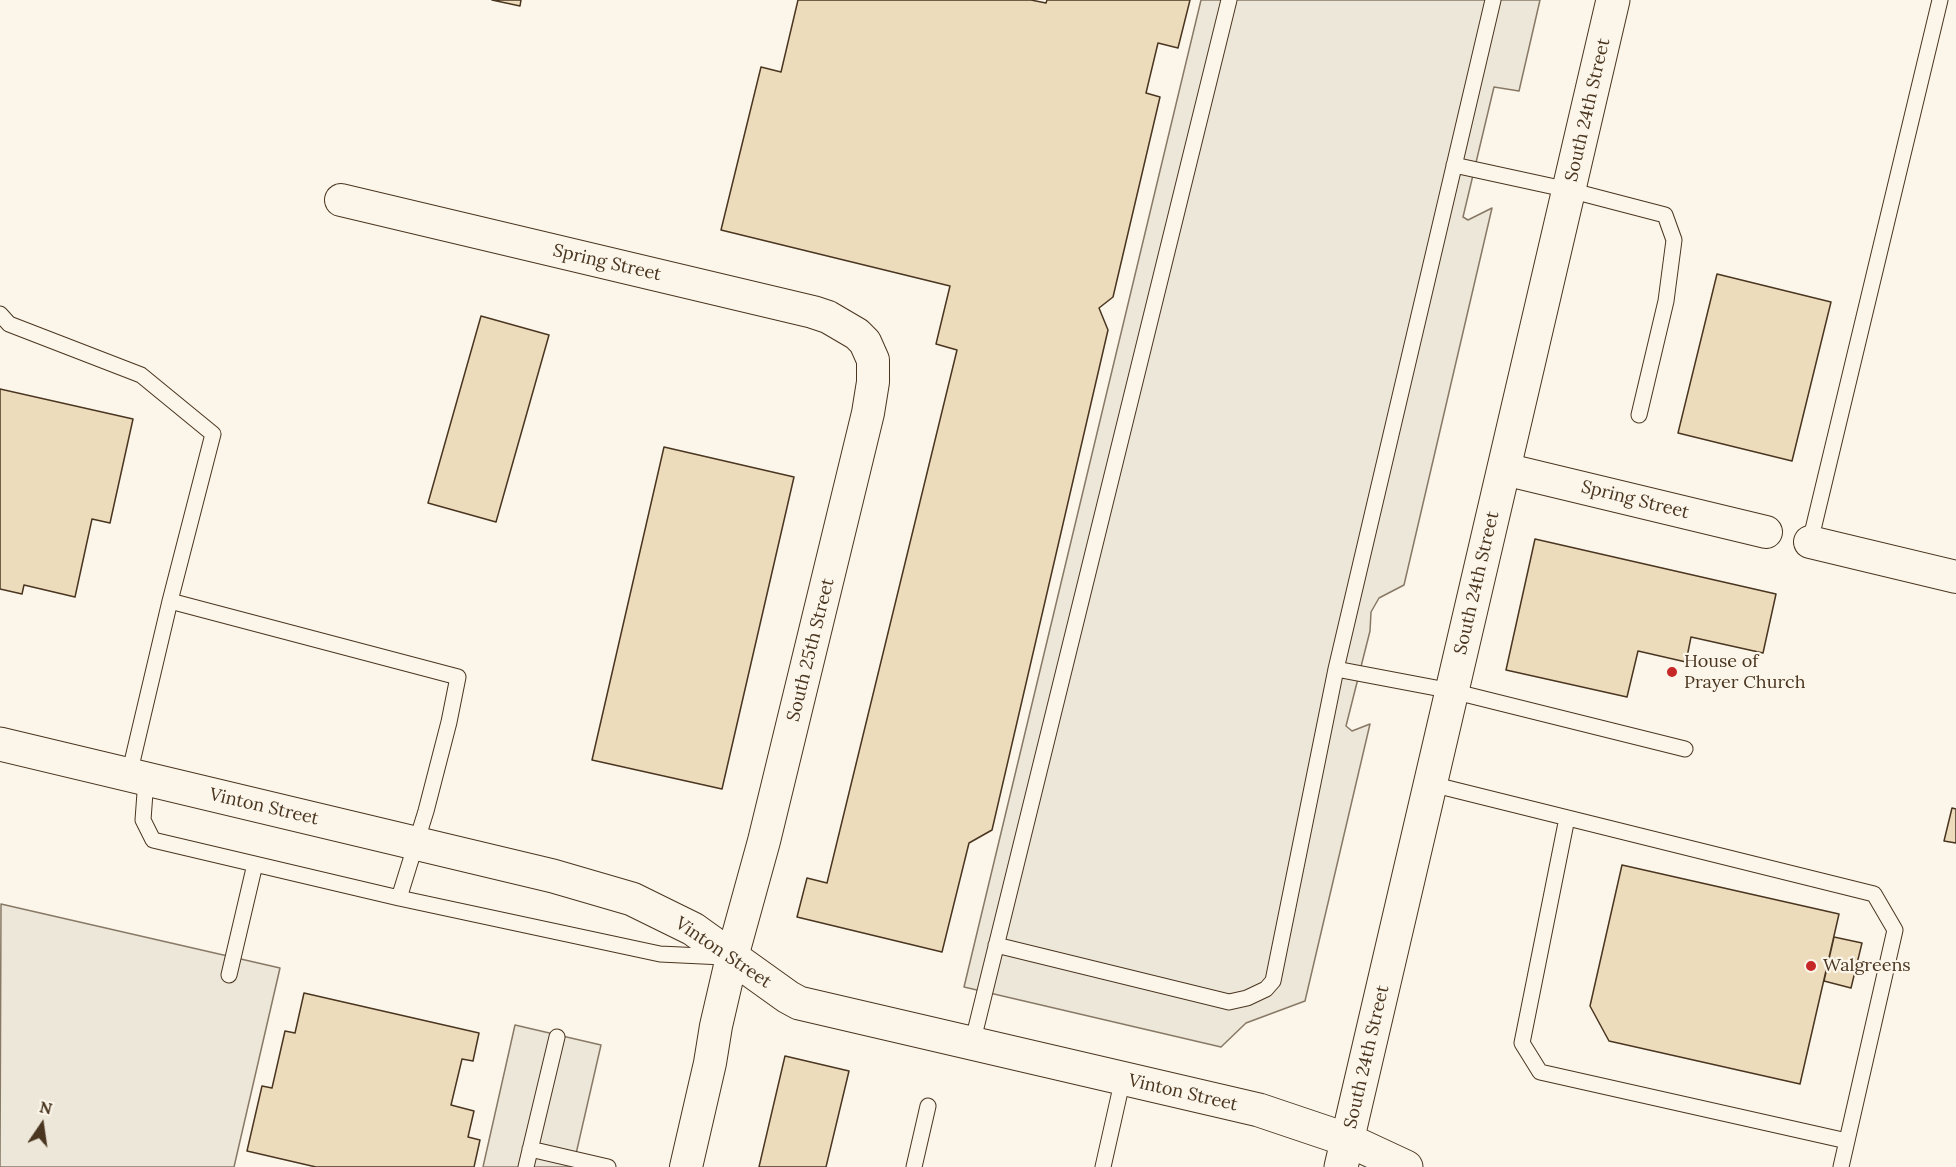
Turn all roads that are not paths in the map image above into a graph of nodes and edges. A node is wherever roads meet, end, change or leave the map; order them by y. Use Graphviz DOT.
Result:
graph roads {
  1 [pos="1229,0"];
  2 [pos="1493,0"];
  3 [pos="1613,0"];
  4 [pos="1940,0"];
  5 [pos="1454,165"];
  6 [pos="1569,190"];
  7 [pos="341,200"];
  8 [pos="0,314"];
  9 [pos="865,342"];
  10 [pos="1638,415"];
  11 [pos="1504,469"];
  12 [pos="1766,532"];
  13 [pos="1810,542"];
  14 [pos="1956,577"];
  15 [pos="170,601"];
  16 [pos="1336,669"];
  17 [pos="1452,691"];
  18 [pos="0,744"];
  19 [pos="1685,749"];
  20 [pos="138,777"];
  21 [pos="1431,784"];
  22 [pos="1567,818"];
  23 [pos="417,844"];
  24 [pos="255,864"];
  25 [pos="399,898"];
  26 [pos="996,945"];
  27 [pos="732,957"];
  28 [pos="229,975"];
  29 [pos="557,1037"];
  30 [pos="972,1044"];
  31 [pos="1123,1078"];
  32 [pos="928,1106"];
  33 [pos="1847,1141"];
  34 [pos="530,1149"];
  35 [pos="1345,1154"];
  36 [pos="526,1167"];
  37 [pos="608,1167"];
  38 [pos="686,1167"];
  39 [pos="914,1167"];
  40 [pos="1103,1167"];
  41 [pos="1406,1167"];
  42 [pos="1841,1167"];
  1 -- 26 [label="lane"];
  2 -- 5 [label="lane"];
  3 -- 6 [label="street, South 24th Street"];
  4 -- 13 [label="lane"];
  5 -- 6 [label="lane"];
  5 -- 16 [label="lane"];
  6 -- 10 [label="lane"];
  6 -- 11 [label="street, South 24th Street"];
  7 -- 9 [label="street, Spring Street"];
  8 -- 15 [label="lane"];
  9 -- 27 [label="street, South 25th Street"];
  11 -- 12 [label="street, Spring Street"];
  11 -- 17 [label="street, South 24th Street"];
  13 -- 14 [label="street"];
  15 -- 20 [label="lane"];
  15 -- 23 [label="lane"];
  16 -- 17 [label="lane"];
  16 -- 26 [label="lane"];
  17 -- 19 [label="lane"];
  17 -- 21 [label="street, South 24th Street"];
  18 -- 20 [label="street, Vinton Street"];
  20 -- 23 [label="street, Vinton Street"];
  20 -- 24 [label="lane"];
  21 -- 22 [label="lane"];
  21 -- 35 [label="street, South 24th Street"];
  22 -- 33 [label="lane"];
  22 -- 33 [label="lane"];
  23 -- 25 [label="lane"];
  23 -- 27 [label="street, Vinton Street"];
  24 -- 25 [label="lane"];
  24 -- 28 [label="lane"];
  25 -- 27 [label="lane"];
  26 -- 30 [label="lane"];
  27 -- 30 [label="street, Vinton Street"];
  27 -- 38 [label="street, South 25th Street"];
  29 -- 34 [label="lane"];
  30 -- 31 [label="street, Vinton Street"];
  31 -- 35 [label="street, Vinton Street"];
  31 -- 40 [label="lane"];
  32 -- 39 [label="lane"];
  33 -- 42 [label="lane"];
  34 -- 36 [label="lane"];
  34 -- 37 [label="lane"];
  35 -- 41 [label="street, Vinton Street"];
}
